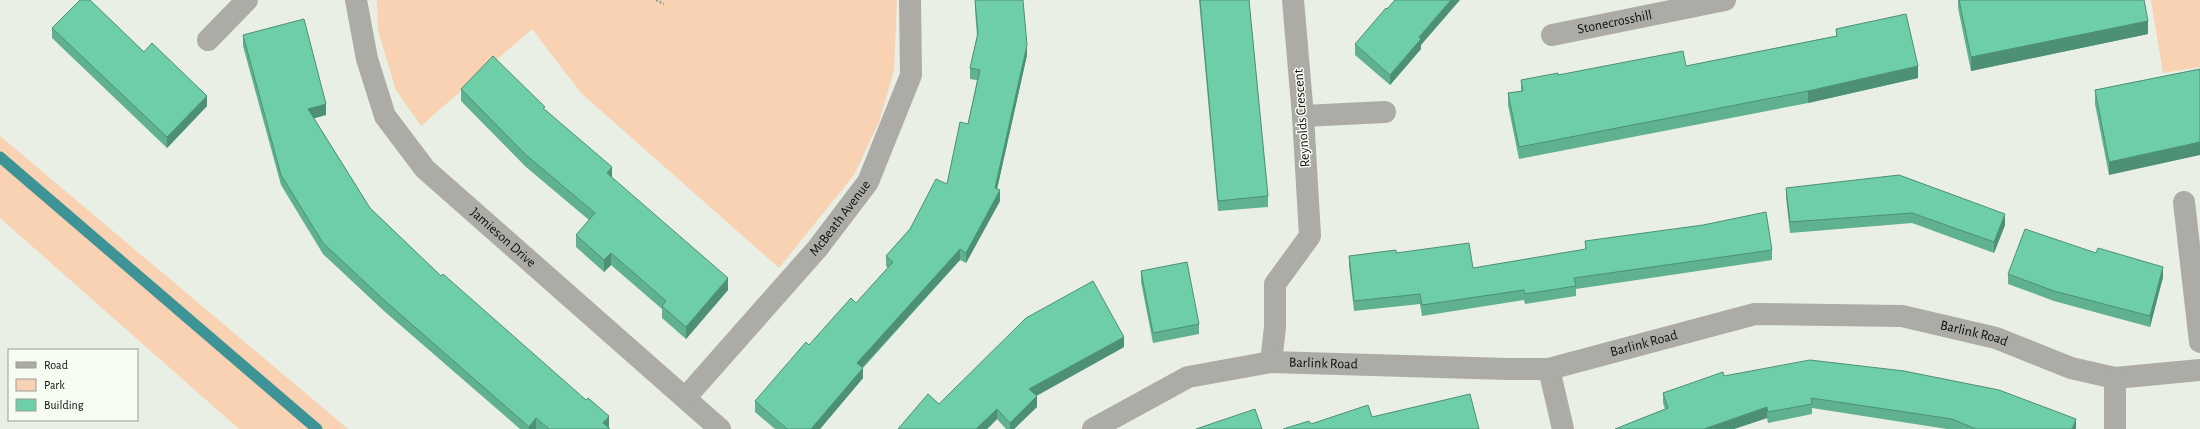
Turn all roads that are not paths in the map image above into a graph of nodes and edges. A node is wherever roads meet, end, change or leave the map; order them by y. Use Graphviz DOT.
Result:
graph roads {
  1 [pos="247,0"];
  2 [pos="356,0"];
  3 [pos="910,0"];
  4 [pos="1293,0"];
  5 [pos="1725,0"];
  6 [pos="1552,35"];
  7 [pos="208,40"];
  8 [pos="1385,112"];
  9 [pos="1303,116"];
  10 [pos="2184,202"];
  11 [pos="2200,342"];
  12 [pos="1271,362"];
  13 [pos="1549,369"];
  14 [pos="2200,370"];
  15 [pos="2116,378"];
  16 [pos="686,397"];
  17 [pos="720,429"];
  18 [pos="1093,429"];
  19 [pos="1563,429"];
  20 [pos="2115,429"];
  1 -- 7 [label="street"];
  2 -- 16 [label="street, Jamieson Drive"];
  3 -- 16 [label="street, McBeath Avenue"];
  4 -- 9 [label="street, Reynolds Crescent"];
  5 -- 6 [label="street, Stonecrosshill"];
  8 -- 9 [label="street"];
  9 -- 12 [label="street, Reynolds Crescent"];
  10 -- 11 [label="street"];
  12 -- 13 [label="street, Barlink Road"];
  12 -- 18 [label="street, Barlink Road"];
  13 -- 15 [label="street, Barlink Road"];
  13 -- 19 [label="street"];
  14 -- 15 [label="street, Barlink Road"];
  15 -- 20 [label="street"];
  16 -- 17 [label="street, Jamieson Drive"];
}
